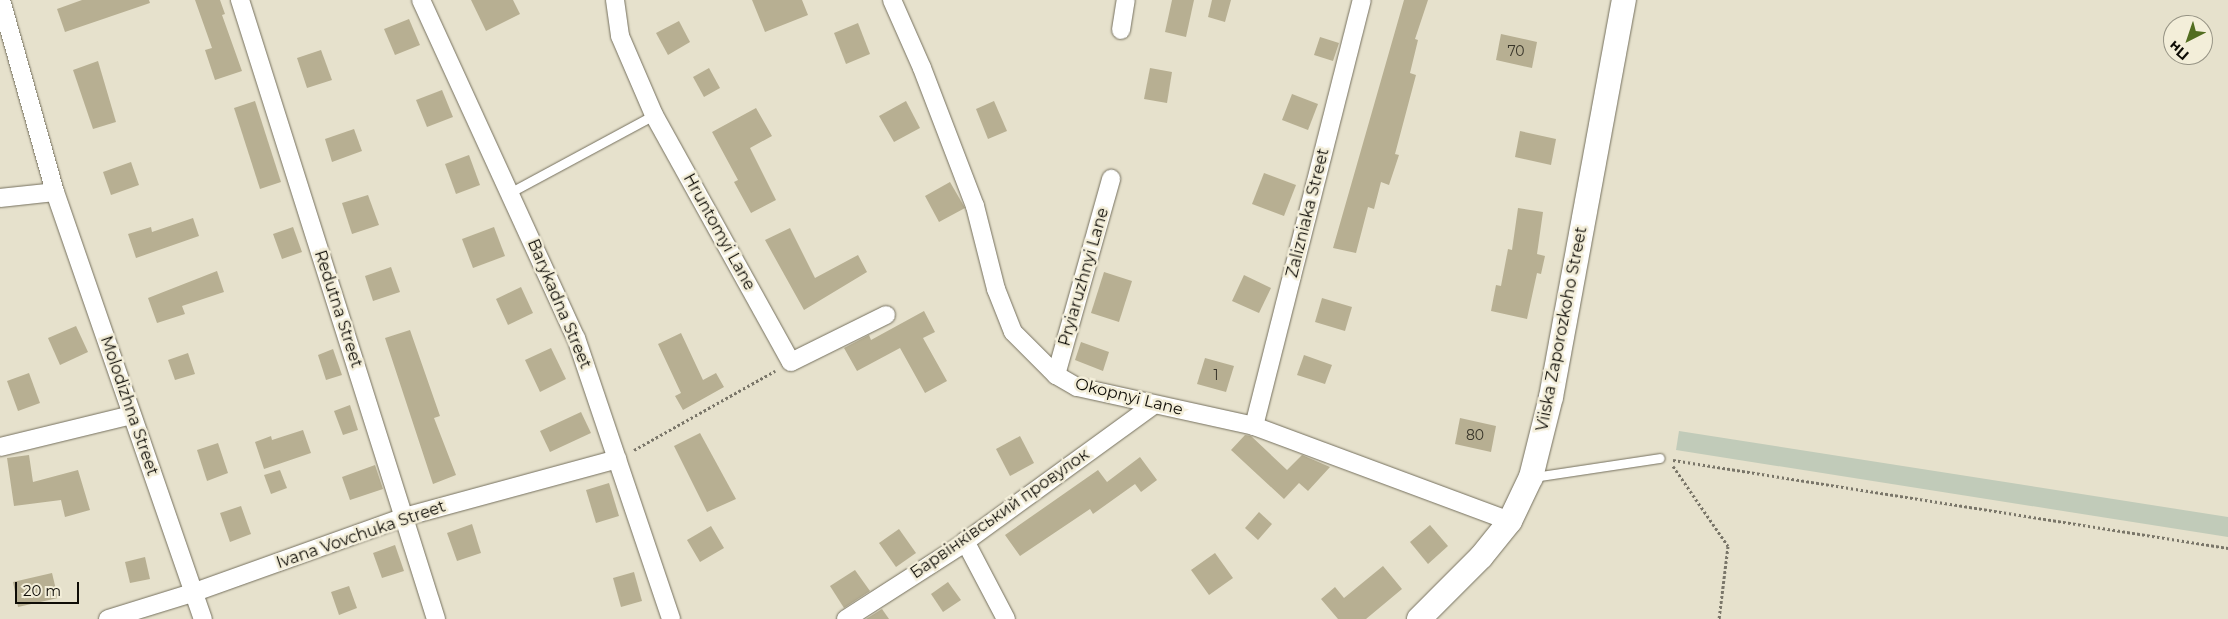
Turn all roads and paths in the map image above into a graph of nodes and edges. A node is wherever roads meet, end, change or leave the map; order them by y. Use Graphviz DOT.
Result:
graph roads {
  1 [pos="1,0"];
  2 [pos="240,0"];
  3 [pos="421,0"];
  4 [pos="614,0"];
  5 [pos="892,0"];
  6 [pos="1126,0"];
  7 [pos="1362,0"];
  8 [pos="1624,0"];
  9 [pos="1121,30"];
  10 [pos="654,115"];
  11 [pos="1111,179"];
  12 [pos="55,192"];
  13 [pos="511,192"];
  14 [pos="0,198"];
  15 [pos="886,315"];
  16 [pos="791,362"];
  17 [pos="1056,375"];
  18 [pos="1152,406"];
  19 [pos="131,415"];
  20 [pos="1254,426"];
  21 [pos="0,447"];
  22 [pos="1660,458"];
  23 [pos="617,459"];
  24 [pos="1531,477"];
  25 [pos="404,517"];
  26 [pos="1510,521"];
  27 [pos="965,542"];
  28 [pos="2228,548"];
  29 [pos="195,592"];
  30 [pos="108,619"];
  31 [pos="203,619"];
  32 [pos="436,619"];
  33 [pos="671,619"];
  34 [pos="846,619"];
  35 [pos="1006,619"];
  36 [pos="1419,619"];
  37 [pos="1719,619"];
  1 -- 12 [label="street, Molodizhna Street"];
  2 -- 25 [label="street, Redutna Street"];
  3 -- 13 [label="street, Barykadna Street"];
  4 -- 10 [label="street, Hruntomyi Lane"];
  5 -- 17 [label="street, Okopnyi Lane"];
  6 -- 9 [label="street"];
  7 -- 20 [label="street, Zalizniaka Street"];
  8 -- 24 [label="street, Viiska Zaporozkoho Street"];
  10 -- 13 [label="lane"];
  10 -- 16 [label="street, Hruntomyi Lane"];
  11 -- 17 [label="street, Pryiaruzhnyi Lane"];
  12 -- 14 [label="street"];
  12 -- 19 [label="street, Molodizhna Street"];
  13 -- 23 [label="street, Barykadna Street"];
  15 -- 16 [label="street"];
  16 -- 23 [label="path"];
  17 -- 18 [label="street, Okopnyi Lane"];
  18 -- 20 [label="street, Okopnyi Lane"];
  18 -- 27 [label="street, Барвінківський провулок"];
  19 -- 21 [label="street"];
  19 -- 29 [label="street, Molodizhna Street"];
  20 -- 26 [label="street, Okopnyi Lane"];
  22 -- 24 [label="lane"];
  23 -- 25 [label="street, Ivana Vovchuka Street"];
  23 -- 33 [label="street, Barykadna Street"];
  24 -- 26 [label="street, Viiska Zaporozkoho Street"];
  25 -- 29 [label="street, Ivana Vovchuka Street"];
  25 -- 32 [label="street, Redutna Street"];
  26 -- 36 [label="street, Viiska Zaporozkoho Street"];
  27 -- 34 [label="street, Барвінківський провулок"];
  27 -- 35 [label="street"];
  28 -- 37 [label="path"];
  29 -- 30 [label="street, Ivana Vovchuka Street"];
  29 -- 31 [label="street, Molodizhna Street"];
}
